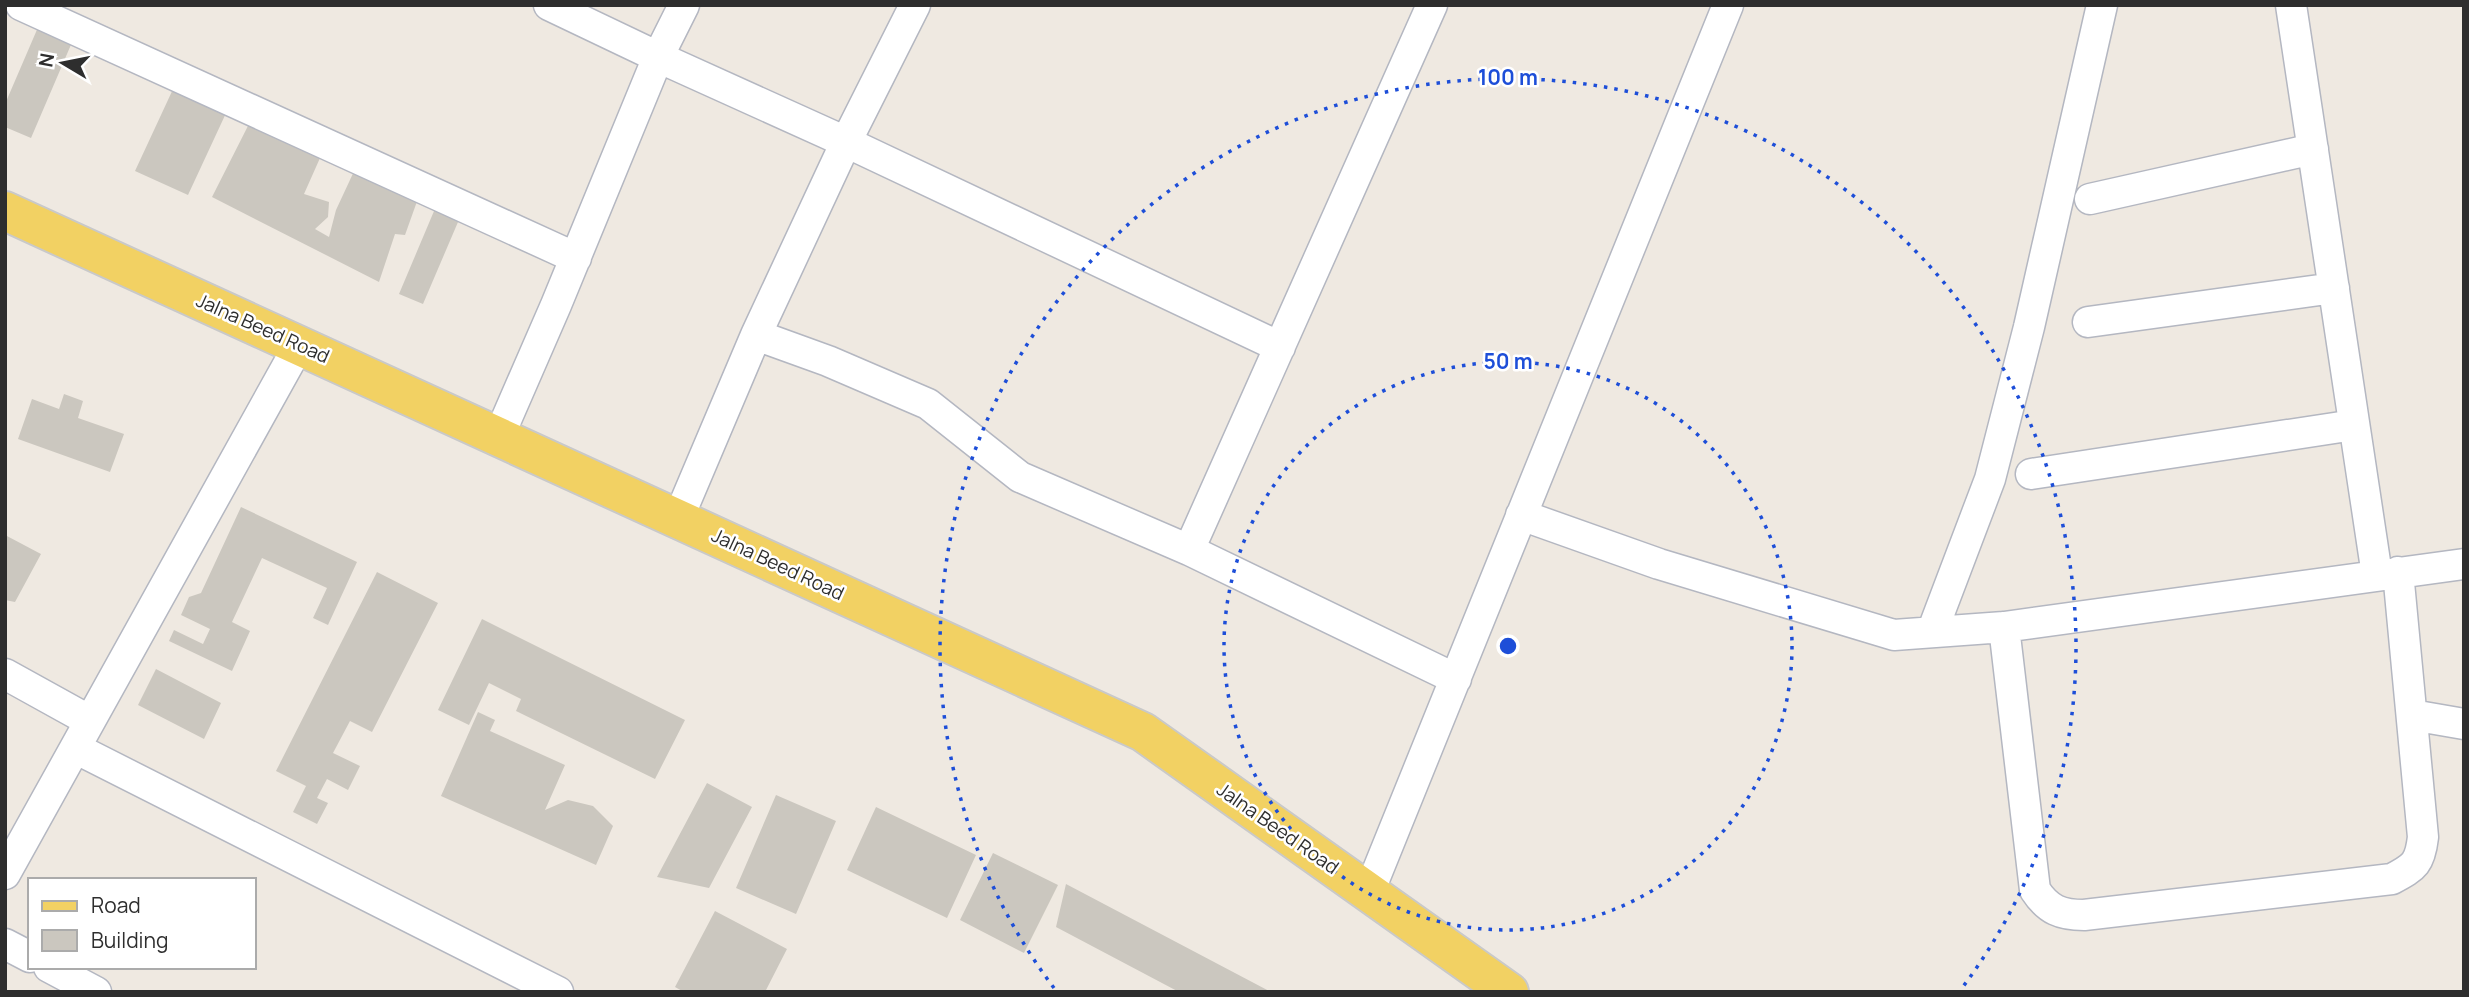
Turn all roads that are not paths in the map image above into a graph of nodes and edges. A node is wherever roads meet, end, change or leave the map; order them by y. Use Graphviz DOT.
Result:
graph roads {
  1 [pos="21,5"];
  2 [pos="549,5"];
  3 [pos="684,5"];
  4 [pos="915,5"];
  5 [pos="1432,5"];
  6 [pos="1728,5"];
  7 [pos="2102,5"];
  8 [pos="2291,5"];
  9 [pos="60,14"];
  10 [pos="658,57"];
  11 [pos="846,142"];
  12 [pos="2313,149"];
  13 [pos="2090,199"];
  14 [pos="5,211"];
  15 [pos="576,258"];
  16 [pos="2334,288"];
  17 [pos="2088,322"];
  18 [pos="756,335"];
  19 [pos="299,345"];
  20 [pos="1280,347"];
  21 [pos="2354,425"];
  22 [pos="499,436"];
  23 [pos="2031,474"];
  24 [pos="1521,515"];
  25 [pos="678,519"];
  26 [pos="1189,550"];
  27 [pos="2464,564"];
  28 [pos="2387,574"];
  29 [pos="2004,627"];
  30 [pos="1932,632"];
  31 [pos="5,674"];
  32 [pos="1455,679"];
  33 [pos="2412,715"];
  34 [pos="90,721"];
  35 [pos="2464,724"];
  36 [pos="75,748"];
  37 [pos="5,874"];
  38 [pos="1369,892"];
  39 [pos="5,944"];
  40 [pos="28,956"];
  41 [pos="53,969"];
  42 [pos="96,992"];
  43 [pos="558,992"];
  44 [pos="1508,992"];
  1 -- 9 [label="street"];
  2 -- 10 [label="street"];
  3 -- 10 [label="street"];
  4 -- 11 [label="street"];
  5 -- 20 [label="street"];
  6 -- 24 [label="street"];
  7 -- 30 [label="street"];
  8 -- 12 [label="street"];
  9 -- 15 [label="street"];
  10 -- 11 [label="street"];
  10 -- 15 [label="street"];
  11 -- 18 [label="street"];
  11 -- 20 [label="street"];
  12 -- 13 [label="street"];
  12 -- 16 [label="street"];
  14 -- 19 [label="main road, Jalna Beed Road"];
  15 -- 22 [label="street"];
  16 -- 17 [label="street"];
  16 -- 21 [label="street"];
  18 -- 25 [label="street"];
  18 -- 26 [label="street"];
  19 -- 22 [label="main road, Jalna Beed Road"];
  19 -- 34 [label="street"];
  20 -- 26 [label="street"];
  21 -- 23 [label="street"];
  21 -- 28 [label="street"];
  22 -- 25 [label="main road, Jalna Beed Road"];
  24 -- 30 [label="street"];
  24 -- 32 [label="street"];
  25 -- 38 [label="main road, Jalna Beed Road"];
  26 -- 32 [label="street"];
  27 -- 28 [label="street"];
  28 -- 29 [label="street"];
  28 -- 33 [label="street"];
  29 -- 30 [label="street"];
  29 -- 33 [label="street"];
  31 -- 34 [label="street"];
  32 -- 38 [label="street"];
  33 -- 35 [label="street"];
  34 -- 36 [label="street"];
  36 -- 37 [label="street"];
  36 -- 43 [label="street"];
  38 -- 44 [label="main road, Jalna Beed Road"];
  39 -- 40 [label="street"];
  41 -- 42 [label="street"];
}
